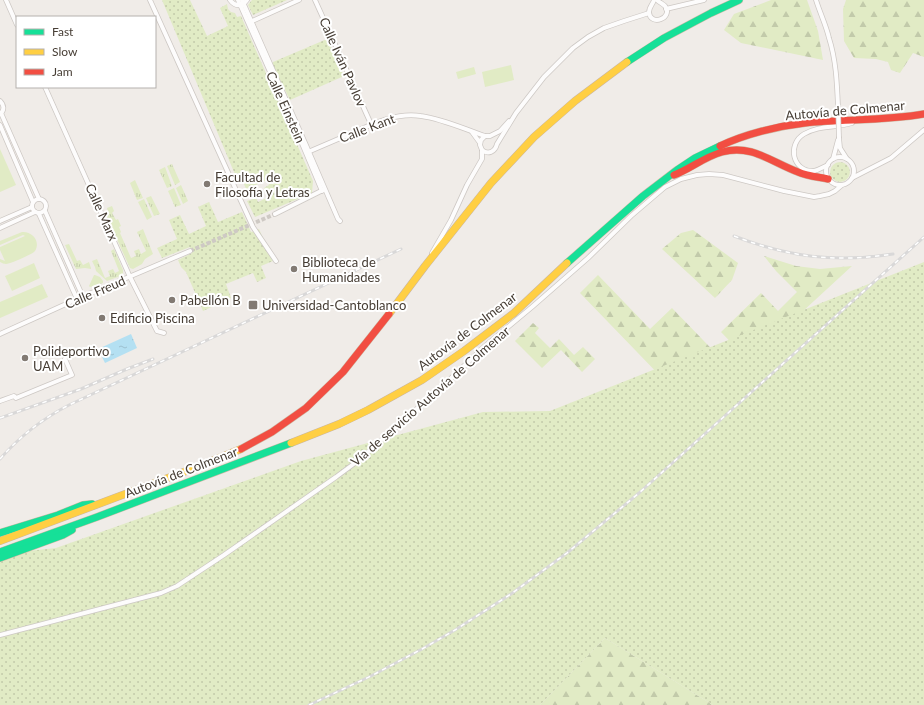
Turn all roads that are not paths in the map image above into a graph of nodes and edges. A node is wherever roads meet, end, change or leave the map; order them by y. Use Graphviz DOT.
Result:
graph roads {
  1 [pos="6,0"];
  2 [pos="150,0"];
  3 [pos="230,0"];
  4 [pos="238,0"];
  5 [pos="247,0"];
  6 [pos="299,0"];
  7 [pos="315,0"];
  8 [pos="657,0"];
  9 [pos="704,0"];
  10 [pos="739,0"];
  11 [pos="816,0"];
  12 [pos="653,2"];
  13 [pos="242,3"];
  14 [pos="662,4"];
  15 [pos="666,9"];
  16 [pos="649,13"];
  17 [pos="16,23"];
  18 [pos="250,23"];
  19 [pos="45,88"];
  20 [pos="0,100"];
  21 [pos="516,113"];
  22 [pos="0,114"];
  23 [pos="924,114"];
  24 [pos="860,120"];
  25 [pos="371,124"];
  26 [pos="0,125"];
  27 [pos="924,130"];
  28 [pos="472,132"];
  29 [pos="488,136"];
  30 [pos="839,138"];
  31 [pos="480,142"];
  32 [pos="497,144"];
  33 [pos="482,150"];
  34 [pos="308,152"];
  35 [pos="833,159"];
  36 [pos="847,159"];
  37 [pos="828,165"];
  38 [pos="666,178"];
  39 [pos="852,178"];
  40 [pos="828,179"];
  41 [pos="842,185"];
  42 [pos="324,190"];
  43 [pos="39,199"];
  44 [pos="33,202"];
  45 [pos="32,207"];
  46 [pos="45,211"];
  47 [pos="37,213"];
  48 [pos="275,214"];
  49 [pos="0,221"];
  50 [pos="340,221"];
  51 [pos="0,228"];
  52 [pos="190,251"];
  53 [pos="276,261"];
  54 [pos="425,266"];
  55 [pos="130,277"];
  56 [pos="82,297"];
  57 [pos="77,299"];
  58 [pos="164,333"];
  59 [pos="0,334"];
  60 [pos="65,359"];
  61 [pos="0,401"];
  62 [pos="108,502"];
  63 [pos="97,517"];
  64 [pos="0,533"];
  65 [pos="0,541"];
  66 [pos="0,552"];
  67 [pos="0,558"];
  68 [pos="0,635"];
  1 -- 17 [label="street"];
  2 -- 53 [label="street"];
  3 -- 13 [label="street"];
  4 -- 13 [label="street, Calle Einstein"];
  5 -- 13 [label="street"];
  6 -- 18 [label="street"];
  7 -- 25 [label="street, Calle Iván Pavlov"];
  8 -- 14 [label="street"];
  9 -- 15 [label="street"];
  10 -- 54 [label="highway, Autovía de Colmenar"];
  11 -- 30 [label="street, bridge"];
  12 -- 14 [label="street"];
  12 -- 16 [label="street"];
  13 -- 18 [label="street, Calle Einstein"];
  14 -- 15 [label="street"];
  15 -- 16 [label="street"];
  16 -- 21 [label="street"];
  18 -- 34 [label="street, Calle Einstein"];
  19 -- 55 [label="street, Calle Marx"];
  20 -- 22 [label="street"];
  21 -- 29 [label="street"];
  21 -- 32 [label="street"];
  22 -- 43 [label="street"];
  23 -- 24 [label="highway, Autovía de Colmenar"];
  24 -- 37 [label="street"];
  24 -- 38 [label="highway, Autovía de Colmenar"];
  25 -- 28 [label="street, Calle Kant"];
  25 -- 34 [label="street, Calle Kant"];
  26 -- 44 [label="street"];
  27 -- 39 [label="street"];
  28 -- 29 [label="street, Calle Kant"];
  28 -- 31 [label="street"];
  29 -- 31 [label="street"];
  29 -- 32 [label="street"];
  30 -- 35 [label="street"];
  30 -- 36 [label="street"];
  31 -- 33 [label="street"];
  32 -- 33 [label="street"];
  33 -- 54 [label="street"];
  34 -- 42 [label="street, Calle Einstein"];
  35 -- 36 [label="street"];
  35 -- 37 [label="street"];
  36 -- 39 [label="street"];
  37 -- 40 [label="street"];
  38 -- 40 [label="highway"];
  38 -- 63 [label="highway, Autovía de Colmenar"];
  39 -- 41 [label="street"];
  40 -- 41 [label="street"];
  41 -- 68 [label="street, Vía de servicio Autovía de Colmenar"];
  42 -- 48 [label="street"];
  42 -- 50 [label="street, Calle Einstein"];
  43 -- 44 [label="street"];
  43 -- 46 [label="street"];
  44 -- 45 [label="street"];
  45 -- 47 [label="street"];
  45 -- 49 [label="street"];
  46 -- 47 [label="street"];
  46 -- 56 [label="street"];
  47 -- 51 [label="street"];
  47 -- 57 [label="street"];
  52 -- 55 [label="street, Calle Freud"];
  54 -- 62 [label="highway, Autovía de Colmenar"];
  55 -- 56 [label="street, Calle Freud"];
  55 -- 58 [label="street, Calle Marx"];
  56 -- 57 [label="street, Calle Freud"];
  57 -- 59 [label="street, Calle Freud"];
  60 -- 61 [label="street"];
  62 -- 64 [label="highway"];
  62 -- 65 [label="highway, Autovía de Colmenar"];
  63 -- 66 [label="highway, Autovía de Colmenar"];
  63 -- 67 [label="highway"];
}
